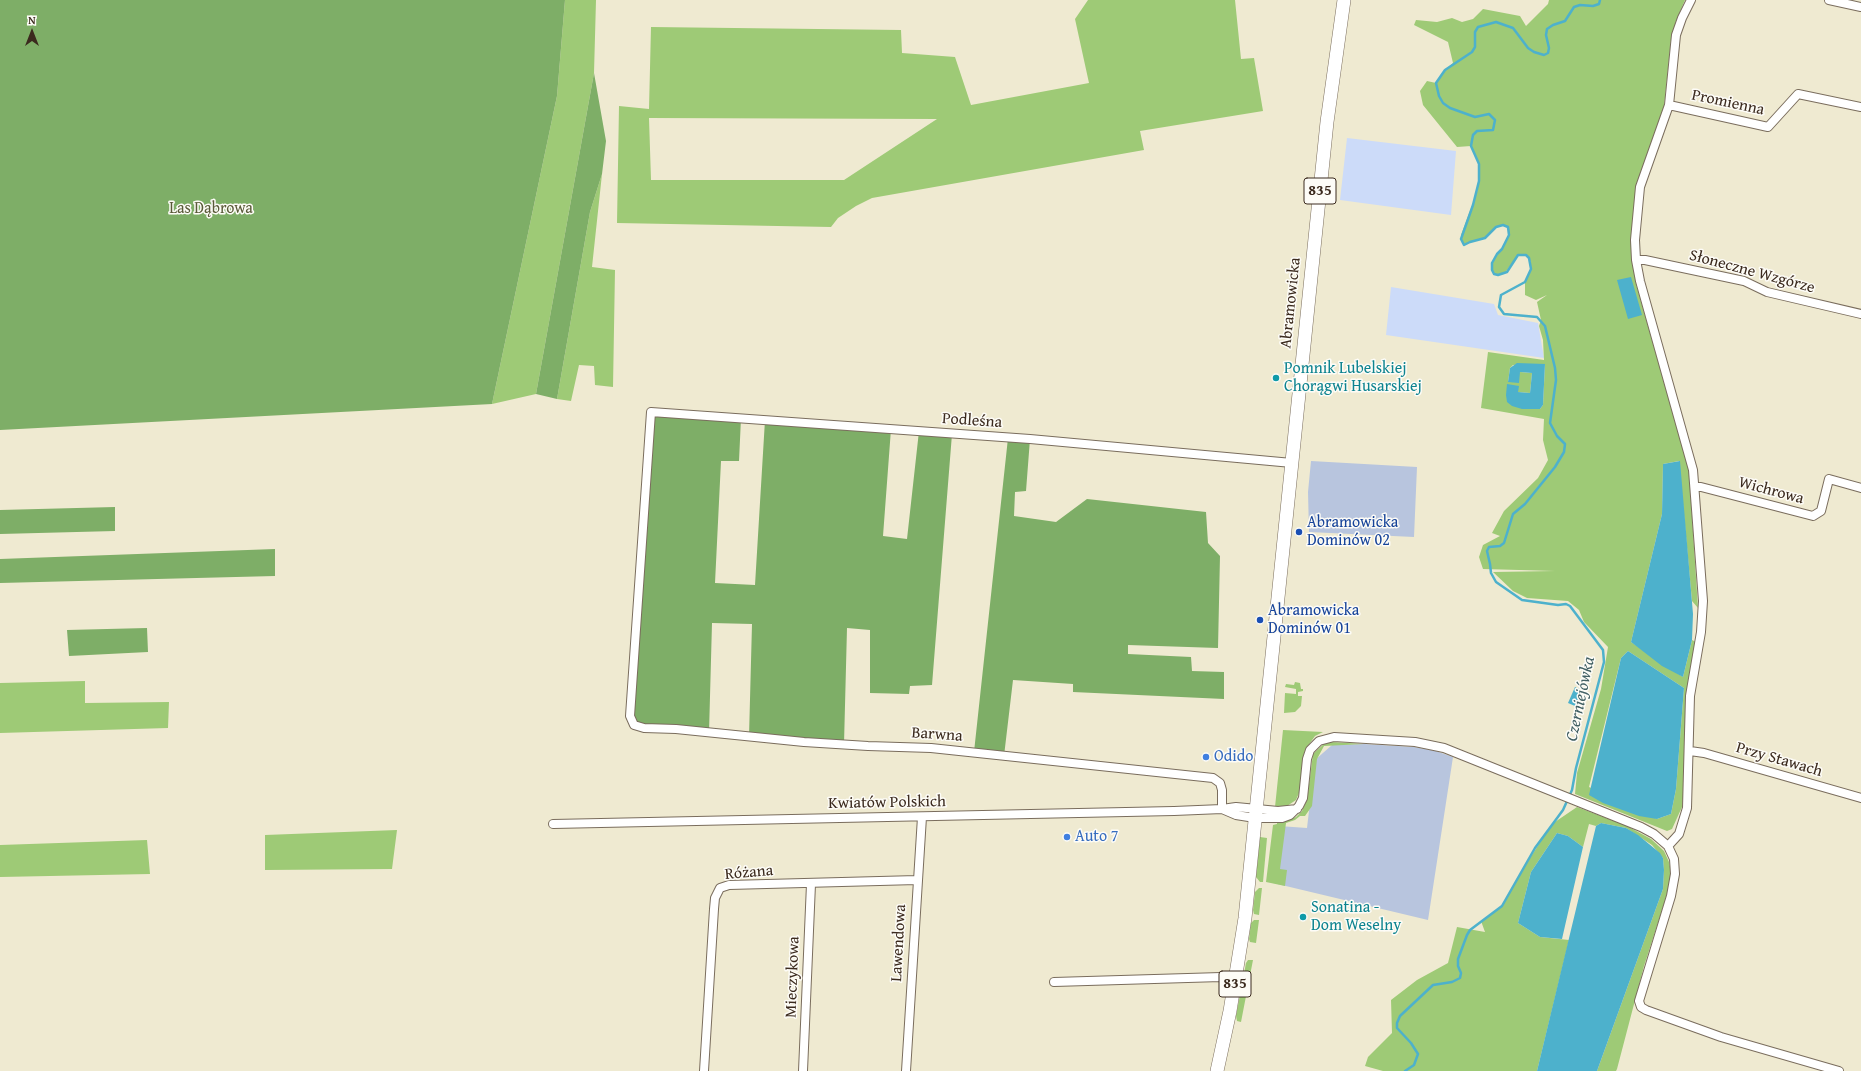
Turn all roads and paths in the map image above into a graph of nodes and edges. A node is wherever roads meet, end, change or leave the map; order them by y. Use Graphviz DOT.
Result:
graph roads {
  1 [pos="1344,0"];
  2 [pos="1690,0"];
  3 [pos="1828,0"];
  4 [pos="1861,7"];
  5 [pos="1669,105"];
  6 [pos="1861,107"];
  7 [pos="1636,260"];
  8 [pos="1861,314"];
  9 [pos="1292,463"];
  10 [pos="1695,487"];
  11 [pos="1861,488"];
  12 [pos="630,716"];
  13 [pos="1690,751"];
  14 [pos="1861,798"];
  15 [pos="1222,809"];
  16 [pos="1256,813"];
  17 [pos="922,817"];
  18 [pos="553,824"];
  19 [pos="1668,846"];
  20 [pos="917,880"];
  21 [pos="811,884"];
  22 [pos="1236,978"];
  23 [pos="1054,982"];
  24 [pos="704,1071"];
  25 [pos="803,1071"];
  26 [pos="906,1071"];
  27 [pos="1216,1071"];
  28 [pos="1839,1071"];
  1 -- 9 [label="main road, Abramowicka / 835"];
  2 -- 5 [label="street"];
  3 -- 4 [label="street"];
  5 -- 6 [label="street, Promienna"];
  5 -- 7 [label="street"];
  7 -- 8 [label="street, Słoneczne Wzgórze"];
  7 -- 10 [label="street"];
  9 -- 12 [label="street, Podleśna"];
  9 -- 16 [label="main road, Abramowicka / 835"];
  10 -- 11 [label="street, Wichrowa"];
  10 -- 13 [label="street"];
  12 -- 15 [label="street, Barwna"];
  13 -- 14 [label="street, Przy Stawach"];
  13 -- 19 [label="street"];
  15 -- 16 [label="street, Kwiatów Polskich"];
  15 -- 17 [label="street, Kwiatów Polskich"];
  16 -- 19 [label="street, Kwiatów Polskich"];
  16 -- 22 [label="main road, 835"];
  17 -- 18 [label="street, Kwiatów Polskich"];
  17 -- 20 [label="street, Lawendowa"];
  19 -- 28 [label="street"];
  20 -- 21 [label="street, Różana"];
  20 -- 26 [label="street, Lawendowa"];
  21 -- 24 [label="street, Różana"];
  21 -- 25 [label="street, Mieczykowa"];
  22 -- 23 [label="street"];
  22 -- 27 [label="main road, 835"];
}
